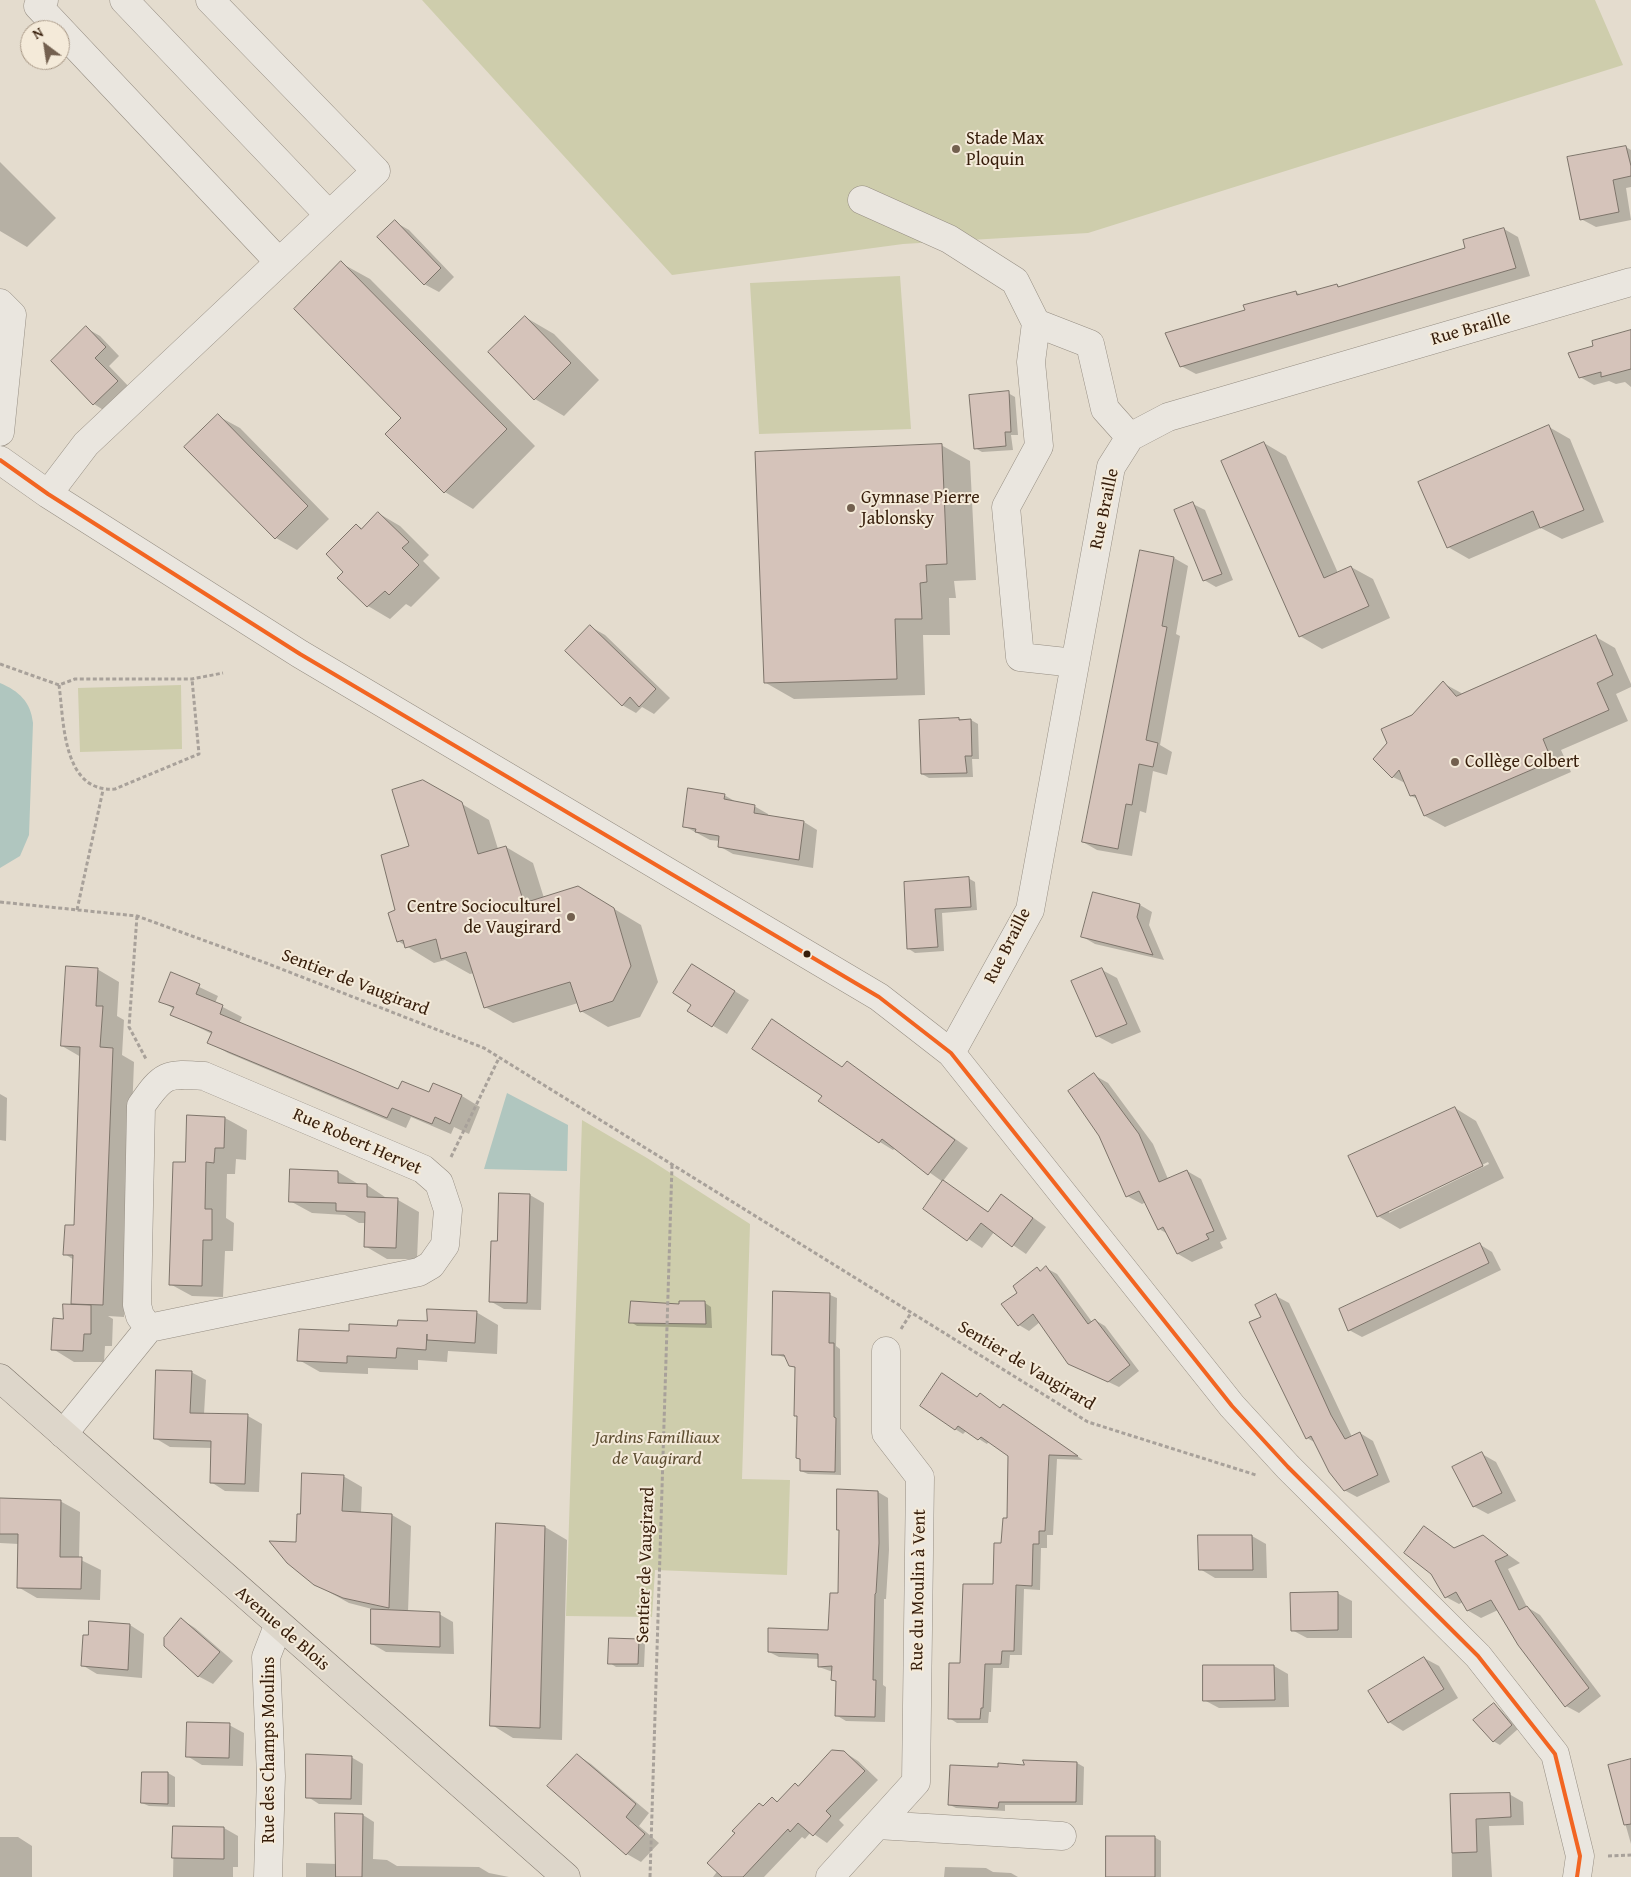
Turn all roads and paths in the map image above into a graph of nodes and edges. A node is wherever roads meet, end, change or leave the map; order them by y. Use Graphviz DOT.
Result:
graph roads {
  1 [pos="124,0"];
  2 [pos="210,0"];
  3 [pos="38,2"];
  4 [pos="862,200"];
  5 [pos="329,215"];
  6 [pos="279,262"];
  7 [pos="1631,282"];
  8 [pos="0,303"];
  9 [pos="1036,322"];
  10 [pos="0,432"];
  11 [pos="1130,437"];
  12 [pos="0,460"];
  13 [pos="48,494"];
  14 [pos="1075,663"];
  15 [pos="0,664"];
  16 [pos="223,673"];
  17 [pos="192,679"];
  18 [pos="59,684"];
  19 [pos="102,790"];
  20 [pos="0,902"];
  21 [pos="77,910"];
  22 [pos="137,916"];
  23 [pos="951,1053"];
  24 [pos="499,1058"];
  25 [pos="158,1082"];
  26 [pos="672,1165"];
  27 [pos="438,1183"];
  28 [pos="149,1328"];
  29 [pos="886,1351"];
  30 [pos="0,1378"];
  31 [pos="63,1434"];
  32 [pos="1265,1478"];
  33 [pos="278,1626"];
  34 [pos="877,1825"];
  35 [pos="1062,1836"];
  36 [pos="268,1877"];
  37 [pos="566,1877"];
  38 [pos="650,1877"];
  39 [pos="830,1877"];
  40 [pos="1577,1877"];
  1 -- 5 [label="street"];
  2 -- 5 [label="street"];
  3 -- 6 [label="street"];
  4 -- 9 [label="street"];
  5 -- 6 [label="street"];
  6 -- 13 [label="street"];
  7 -- 11 [label="street, Rue Braille"];
  8 -- 10 [label="street"];
  9 -- 11 [label="street"];
  9 -- 14 [label="street"];
  11 -- 14 [label="street, Rue Braille"];
  12 -- 13 [label="street"];
  13 -- 23 [label="street"];
  14 -- 23 [label="street, Rue Braille"];
  15 -- 18 [label="path"];
  16 -- 17 [label="path"];
  17 -- 18 [label="path"];
  17 -- 19 [label="path"];
  18 -- 19 [label="path"];
  19 -- 21 [label="path"];
  20 -- 21 [label="path, Sentier de Vaugirard"];
  21 -- 22 [label="path, Sentier de Vaugirard"];
  22 -- 24 [label="path, Sentier de Vaugirard"];
  22 -- 25 [label="path"];
  23 -- 40 [label="street"];
  24 -- 26 [label="path, Sentier de Vaugirard"];
  24 -- 27 [label="path"];
  25 -- 27 [label="street, Rue Robert Hervet"];
  25 -- 28 [label="street"];
  26 -- 32 [label="path, Sentier de Vaugirard"];
  26 -- 38 [label="path, Sentier de Vaugirard"];
  27 -- 28 [label="street, Rue Robert Hervet"];
  28 -- 31 [label="street"];
  29 -- 34 [label="street, Rue du Moulin à Vent"];
  30 -- 31 [label="main road, Avenue de Blois"];
  31 -- 33 [label="main road, Avenue de Blois"];
  33 -- 36 [label="street, Rue des Champs Moulins"];
  33 -- 37 [label="main road, Avenue de Blois"];
  34 -- 35 [label="street"];
  34 -- 39 [label="street, Rue du Moulin à Vent"];
}
